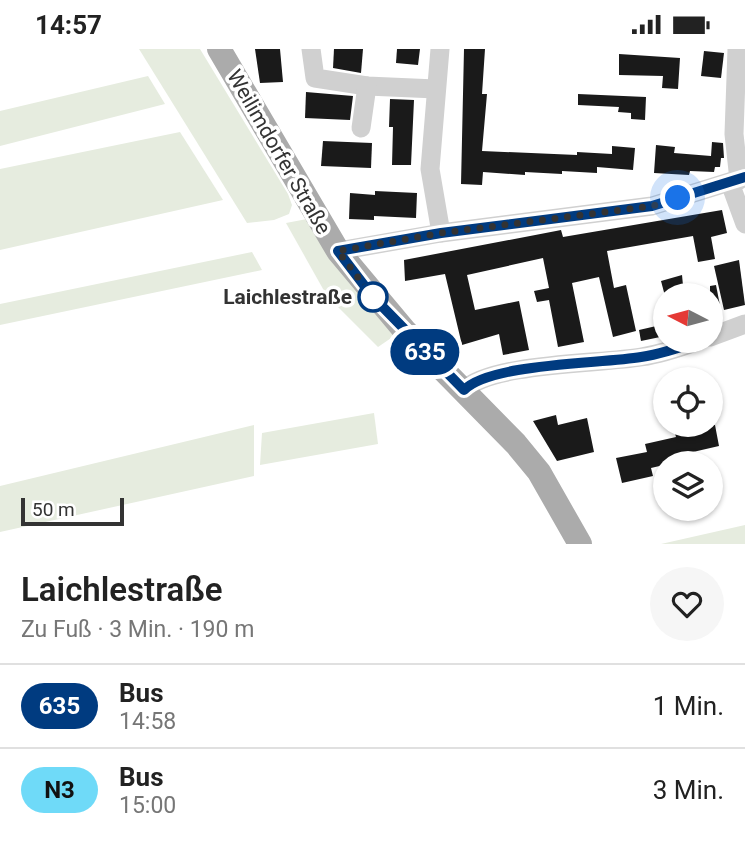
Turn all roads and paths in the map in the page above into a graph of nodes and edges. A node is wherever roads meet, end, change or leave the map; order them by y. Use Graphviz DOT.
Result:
graph roads {
  1 [pos="219,49"];
  2 [pos="311,49"];
  3 [pos="440,49"];
  4 [pos="737,49"];
  5 [pos="367,86"];
  6 [pos="436,89"];
  7 [pos="361,128"];
  8 [pos="738,180"];
  9 [pos="745,224"];
  10 [pos="441,233"];
  11 [pos="338,251"];
  12 [pos="745,324"];
  13 [pos="723,332"];
  14 [pos="654,353"];
  15 [pos="464,390"];
  16 [pos="580,544"];
  1 -- 11 [label="main road, Weilimdorfer Straße"];
  2 -- 5 [label="street"];
  3 -- 6 [label="street"];
  4 -- 8 [label="street"];
  5 -- 6 [label="street"];
  5 -- 7 [label="street"];
  6 -- 10 [label="street"];
  8 -- 9 [label="street"];
  8 -- 10 [label="street"];
  10 -- 11 [label="street"];
  11 -- 15 [label="main road, Weilimdorfer Straße"];
  12 -- 13 [label="street"];
  14 -- 15 [label="street"];
  15 -- 16 [label="main road, Weilimdorfer Straße"];
}
